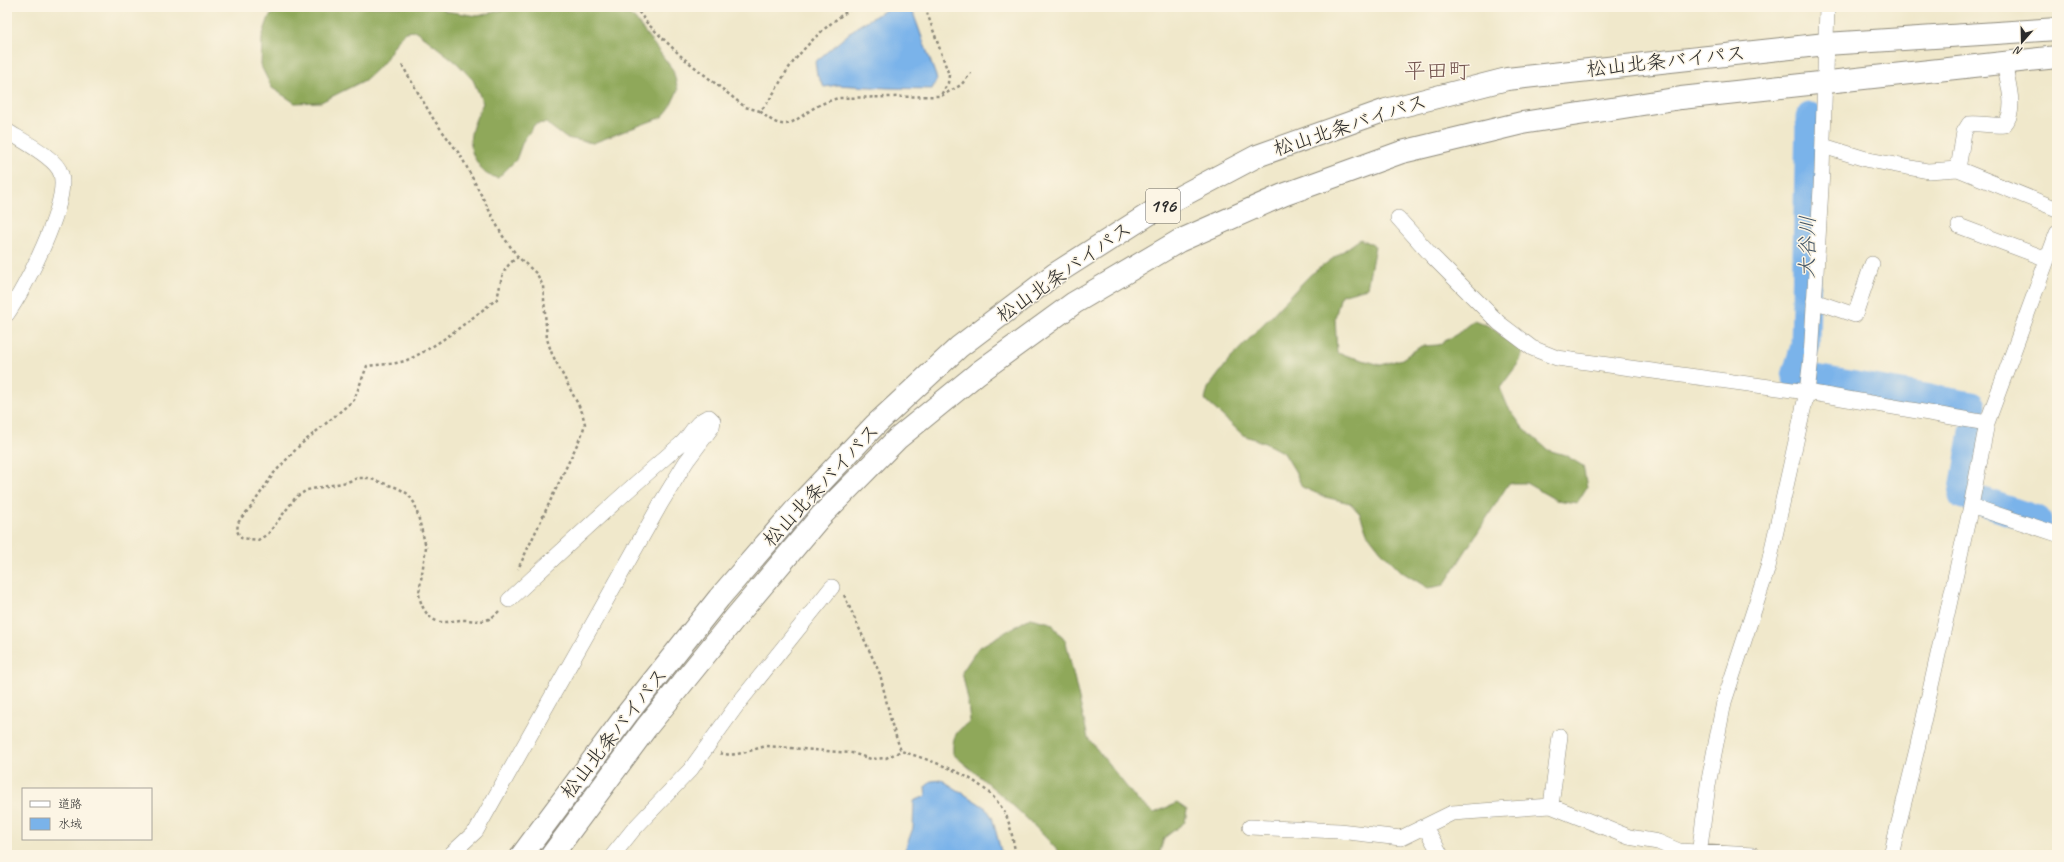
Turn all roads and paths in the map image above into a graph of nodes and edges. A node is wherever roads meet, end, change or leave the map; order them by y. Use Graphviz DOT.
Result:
graph roads {
  1 [pos="635,7"];
  2 [pos="854,7"];
  3 [pos="925,7"];
  4 [pos="1827,7"];
  5 [pos="2057,29"];
  6 [pos="1826,44"];
  7 [pos="2057,57"];
  8 [pos="2004,62"];
  9 [pos="402,65"];
  10 [pos="971,73"];
  11 [pos="1826,81"];
  12 [pos="941,96"];
  13 [pos="760,111"];
  14 [pos="7,132"];
  15 [pos="1823,146"];
  16 [pos="1958,169"];
  17 [pos="2057,209"];
  18 [pos="1398,218"];
  19 [pos="1960,226"];
  20 [pos="2057,233"];
  21 [pos="518,257"];
  22 [pos="2047,260"];
  23 [pos="1872,264"];
  24 [pos="1814,301"];
  25 [pos="7,314"];
  26 [pos="1807,392"];
  27 [pos="1987,423"];
  28 [pos="1971,506"];
  29 [pos="2057,534"];
  30 [pos="517,571"];
  31 [pos="832,587"];
  32 [pos="509,600"];
  33 [pos="1560,736"];
  34 [pos="708,747"];
  35 [pos="901,751"];
  36 [pos="1552,806"];
  37 [pos="1250,827"];
  38 [pos="1425,827"];
  39 [pos="1674,853"];
  40 [pos="1699,854"];
  41 [pos="450,855"];
  42 [pos="522,855"];
  43 [pos="552,855"];
  44 [pos="613,855"];
  45 [pos="1016,855"];
  46 [pos="1441,855"];
  47 [pos="1754,855"];
  48 [pos="1891,855"];
  1 -- 13 [label="path"];
  2 -- 13 [label="path"];
  3 -- 12 [label="path"];
  4 -- 6 [label="street"];
  5 -- 6 [label="highway, 松山北条バイパス / 196"];
  6 -- 11 [label="street"];
  6 -- 42 [label="highway, 松山北条バイパス / 196"];
  7 -- 8 [label="highway, 松山北条バイパス / 196"];
  8 -- 11 [label="highway, 松山北条バイパス / 196"];
  8 -- 16 [label="street"];
  9 -- 21 [label="path"];
  10 -- 12 [label="path"];
  11 -- 15 [label="street"];
  11 -- 43 [label="highway, 松山北条バイパス / 196"];
  12 -- 13 [label="path"];
  14 -- 25 [label="street"];
  15 -- 16 [label="street"];
  15 -- 24 [label="street"];
  16 -- 17 [label="street"];
  18 -- 26 [label="street"];
  19 -- 22 [label="street"];
  20 -- 22 [label="street"];
  21 -- 30 [label="path"];
  21 -- 32 [label="path"];
  22 -- 27 [label="street"];
  23 -- 24 [label="street"];
  24 -- 26 [label="street"];
  26 -- 27 [label="street"];
  26 -- 40 [label="street"];
  27 -- 28 [label="street"];
  28 -- 29 [label="street"];
  28 -- 48 [label="street"];
  31 -- 34 [label="street"];
  31 -- 35 [label="path"];
  32 -- 41 [label="street"];
  33 -- 36 [label="street"];
  34 -- 35 [label="path"];
  34 -- 44 [label="street"];
  35 -- 45 [label="path"];
  36 -- 38 [label="street"];
  36 -- 39 [label="street"];
  37 -- 38 [label="street"];
  38 -- 46 [label="street"];
  39 -- 40 [label="street"];
  40 -- 47 [label="street"];
}
